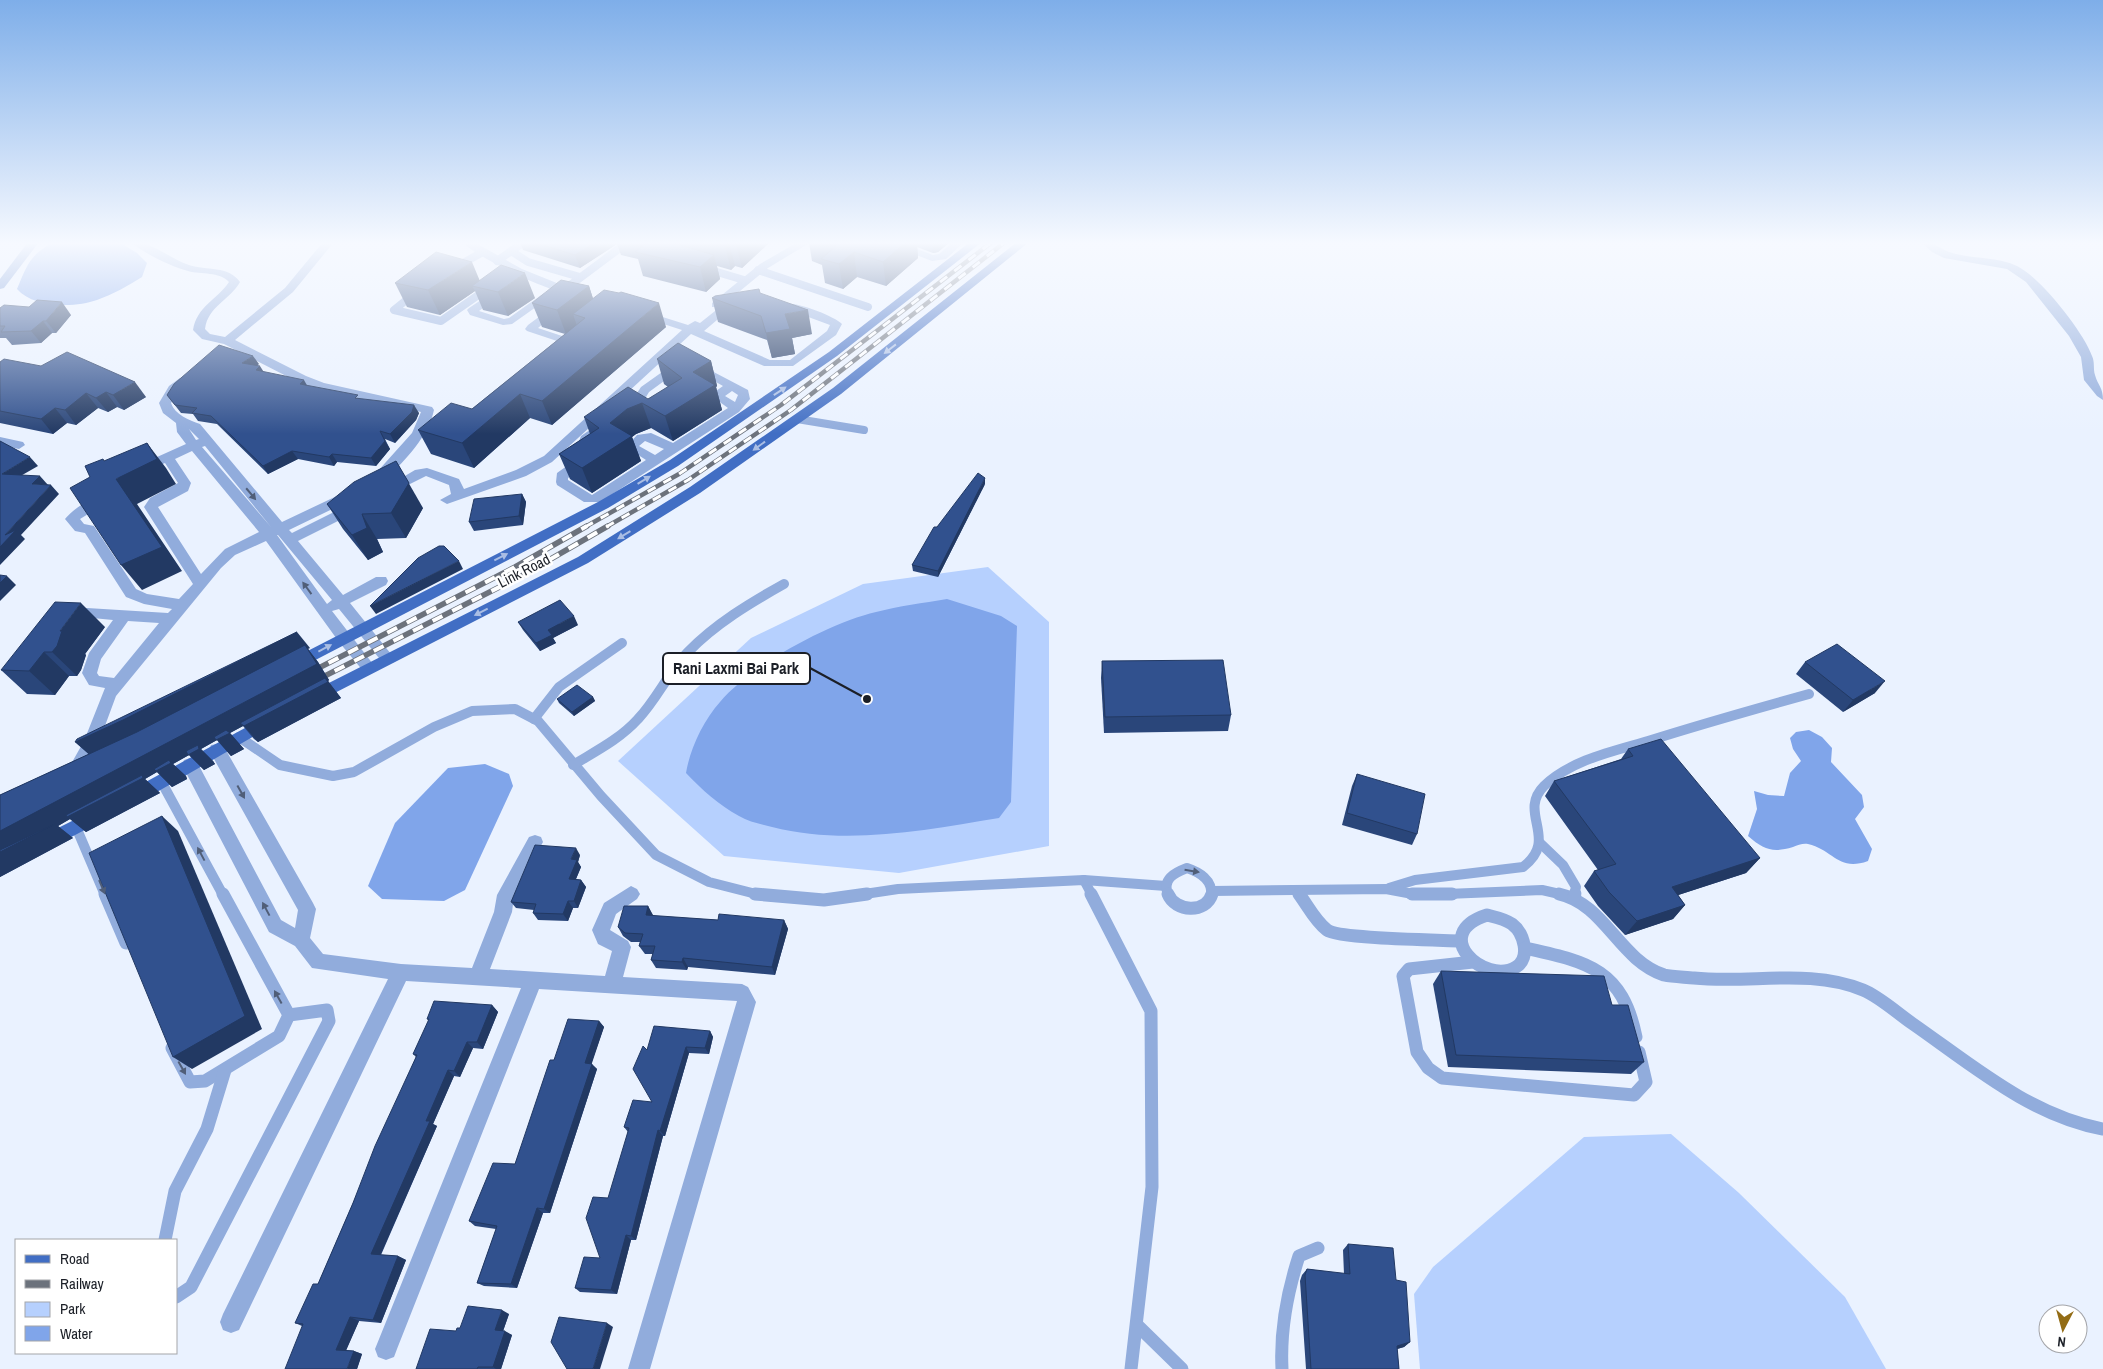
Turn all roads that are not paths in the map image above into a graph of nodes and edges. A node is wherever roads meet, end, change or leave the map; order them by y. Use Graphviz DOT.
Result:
graph roads {
  1 [pos="210,306"];
  2 [pos="272,306"];
  3 [pos="399,306"];
  4 [pos="465,306"];
  5 [pos="478,306"];
  6 [pos="529,306"];
  7 [pos="557,306"];
  8 [pos="718,306"];
  9 [pos="727,306"];
  10 [pos="790,306"];
  11 [pos="896,306"];
  12 [pos="944,306"];
  13 [pos="2052,306"];
  14 [pos="634,311"];
  15 [pos="586,328"];
  16 [pos="692,331"];
  17 [pos="832,333"];
  18 [pos="852,340"];
  19 [pos="227,342"];
  20 [pos="793,363"];
  21 [pos="809,370"];
  22 [pos="186,377"];
  23 [pos="632,383"];
  24 [pos="649,387"];
  25 [pos="666,393"];
  26 [pos="2103,396"];
  27 [pos="636,404"];
  28 [pos="648,411"];
  29 [pos="797,419"];
  30 [pos="864,430"];
  31 [pos="0,441"];
  32 [pos="201,443"];
  33 [pos="19,446"];
  34 [pos="673,449"];
  35 [pos="168,457"];
  36 [pos="655,460"];
  37 [pos="124,476"];
  38 [pos="98,487"];
  39 [pos="368,493"];
  40 [pos="280,535"];
  41 [pos="381,581"];
  42 [pos="200,584"];
  43 [pos="784,584"];
  44 [pos="340,602"];
  45 [pos="182,605"];
  46 [pos="324,611"];
  47 [pos="87,613"];
  48 [pos="124,616"];
  49 [pos="171,619"];
  50 [pos="362,628"];
  51 [pos="344,638"];
  52 [pos="622,643"];
  53 [pos="388,659"];
  54 [pos="369,668"];
  55 [pos="283,670"];
  56 [pos="117,684"];
  57 [pos="1809,694"];
  58 [pos="302,704"];
  59 [pos="277,717"];
  60 [pos="534,719"];
  61 [pos="239,737"];
  62 [pos="217,750"];
  63 [pos="97,765"];
  64 [pos="190,765"];
  65 [pos="573,765"];
  66 [pos="68,778"];
  67 [pos="161,782"];
  68 [pos="127,800"];
  69 [pos="110,809"];
  70 [pos="76,826"];
  71 [pos="535,842"];
  72 [pos="1540,843"];
  73 [pos="34,849"];
  74 [pos="1084,880"];
  75 [pos="1166,886"];
  76 [pos="1386,888"];
  77 [pos="1297,890"];
  78 [pos="1212,891"];
  79 [pos="631,894"];
  80 [pos="1574,897"];
  81 [pos="301,940"];
  82 [pos="1461,940"];
  83 [pos="1525,948"];
  84 [pos="133,958"];
  85 [pos="1473,962"];
  86 [pos="401,972"];
  87 [pos="478,976"];
  88 [pos="533,980"];
  89 [pos="612,985"];
  90 [pos="289,1015"];
  91 [pos="168,1040"];
  92 [pos="225,1070"];
  93 [pos="2103,1129"];
  94 [pos="165,1239"];
  95 [pos="1318,1248"];
  96 [pos="178,1296"];
  97 [pos="231,1322"];
  98 [pos="1137,1325"];
  99 [pos="386,1349"];
  100 [pos="639,1369"];
  101 [pos="1131,1369"];
  102 [pos="1182,1369"];
  103 [pos="1282,1369"];
  1 -- 19 [label="street"];
  2 -- 19 [label="street"];
  3 -- 4 [label="lane"];
  5 -- 6 [label="street"];
  7 -- 15 [label="street"];
  8 -- 16 [label="street"];
  9 -- 16 [label="street"];
  10 -- 17 [label="street"];
  11 -- 18 [label="main road, Link Road"];
  12 -- 29 [label="main road, Link Road, one-way"];
  13 -- 26 [label="street"];
  14 -- 16 [label="street"];
  16 -- 20 [label="street"];
  16 -- 23 [label="street"];
  17 -- 18 [label="street"];
  17 -- 20 [label="street"];
  18 -- 21 [label="main road, Link Road"];
  19 -- 39 [label="street"];
  20 -- 21 [label="street"];
  50 -- 21 [label="main road, Link Road, one-way"];
  22 -- 32 [label="street"];
  23 -- 24 [label="street"];
  23 -- 39 [label="street"];
  24 -- 25 [label="street"];
  24 -- 27 [label="street"];
  24 -- 34 [label="street"];
  27 -- 28 [label="street"];
  27 -- 36 [label="street"];
  29 -- 30 [label="lane"];
  29 -- 53 [label="main road, Link Road, one-way"];
  31 -- 33 [label="street"];
  32 -- 35 [label="street"];
  32 -- 40 [label="street"];
  34 -- 36 [label="street"];
  34 -- 36 [label="street"];
  35 -- 37 [label="street"];
  35 -- 42 [label="street"];
  38 -- 45 [label="street"];
  39 -- 40 [label="street"];
  40 -- 42 [label="street"];
  40 -- 44 [label="street"];
  46 -- 40 [label="street, one-way"];
  41 -- 44 [label="street"];
  42 -- 45 [label="street"];
  43 -- 65 [label="lane"];
  44 -- 46 [label="street"];
  44 -- 50 [label="street"];
  45 -- 49 [label="street"];
  46 -- 51 [label="street"];
  47 -- 48 [label="street"];
  48 -- 49 [label="street"];
  48 -- 56 [label="street"];
  49 -- 56 [label="street"];
  50 -- 51 [label="main road, Link Road"];
  50 -- 53 [label="street"];
  51 -- 54 [label="street"];
  55 -- 51 [label="main road, Link Road, one-way"];
  52 -- 60 [label="lane"];
  53 -- 54 [label="main road, Link Road"];
  54 -- 58 [label="main road, Link Road"];
  56 -- 66 [label="street"];
  57 -- 72 [label="lane"];
  59 -- 61 [label="main road"];
  60 -- 61 [label="lane"];
  60 -- 65 [label="lane"];
  61 -- 62 [label="main road"];
  62 -- 64 [label="main road"];
  62 -- 81 [label="street, one-way"];
  63 -- 66 [label="main road"];
  64 -- 67 [label="main road"];
  81 -- 64 [label="street, one-way"];
  65 -- 74 [label="lane"];
  67 -- 68 [label="main road"];
  90 -- 67 [label="lane, one-way"];
  69 -- 70 [label="main road"];
  70 -- 73 [label="main road"];
  70 -- 84 [label="lane, one-way"];
  71 -- 87 [label="street"];
  72 -- 76 [label="lane"];
  72 -- 80 [label="lane"];
  74 -- 75 [label="lane"];
  74 -- 98 [label="lane"];
  75 -- 78 [label="lane, one-way"];
  75 -- 78 [label="lane"];
  76 -- 77 [label="lane"];
  76 -- 80 [label="lane"];
  77 -- 78 [label="lane"];
  77 -- 82 [label="lane"];
  79 -- 89 [label="street"];
  80 -- 93 [label="lane"];
  81 -- 86 [label="street"];
  82 -- 83 [label="lane"];
  82 -- 85 [label="lane"];
  83 -- 85 [label="lane"];
  83 -- 85 [label="lane"];
  86 -- 87 [label="street"];
  86 -- 97 [label="street"];
  87 -- 88 [label="street"];
  88 -- 89 [label="street"];
  88 -- 99 [label="street"];
  89 -- 100 [label="street"];
  90 -- 92 [label="lane"];
  90 -- 96 [label="lane"];
  91 -- 92 [label="lane, one-way"];
  92 -- 94 [label="lane"];
  95 -- 103 [label="lane"];
  98 -- 101 [label="lane"];
  98 -- 102 [label="lane"];
}
